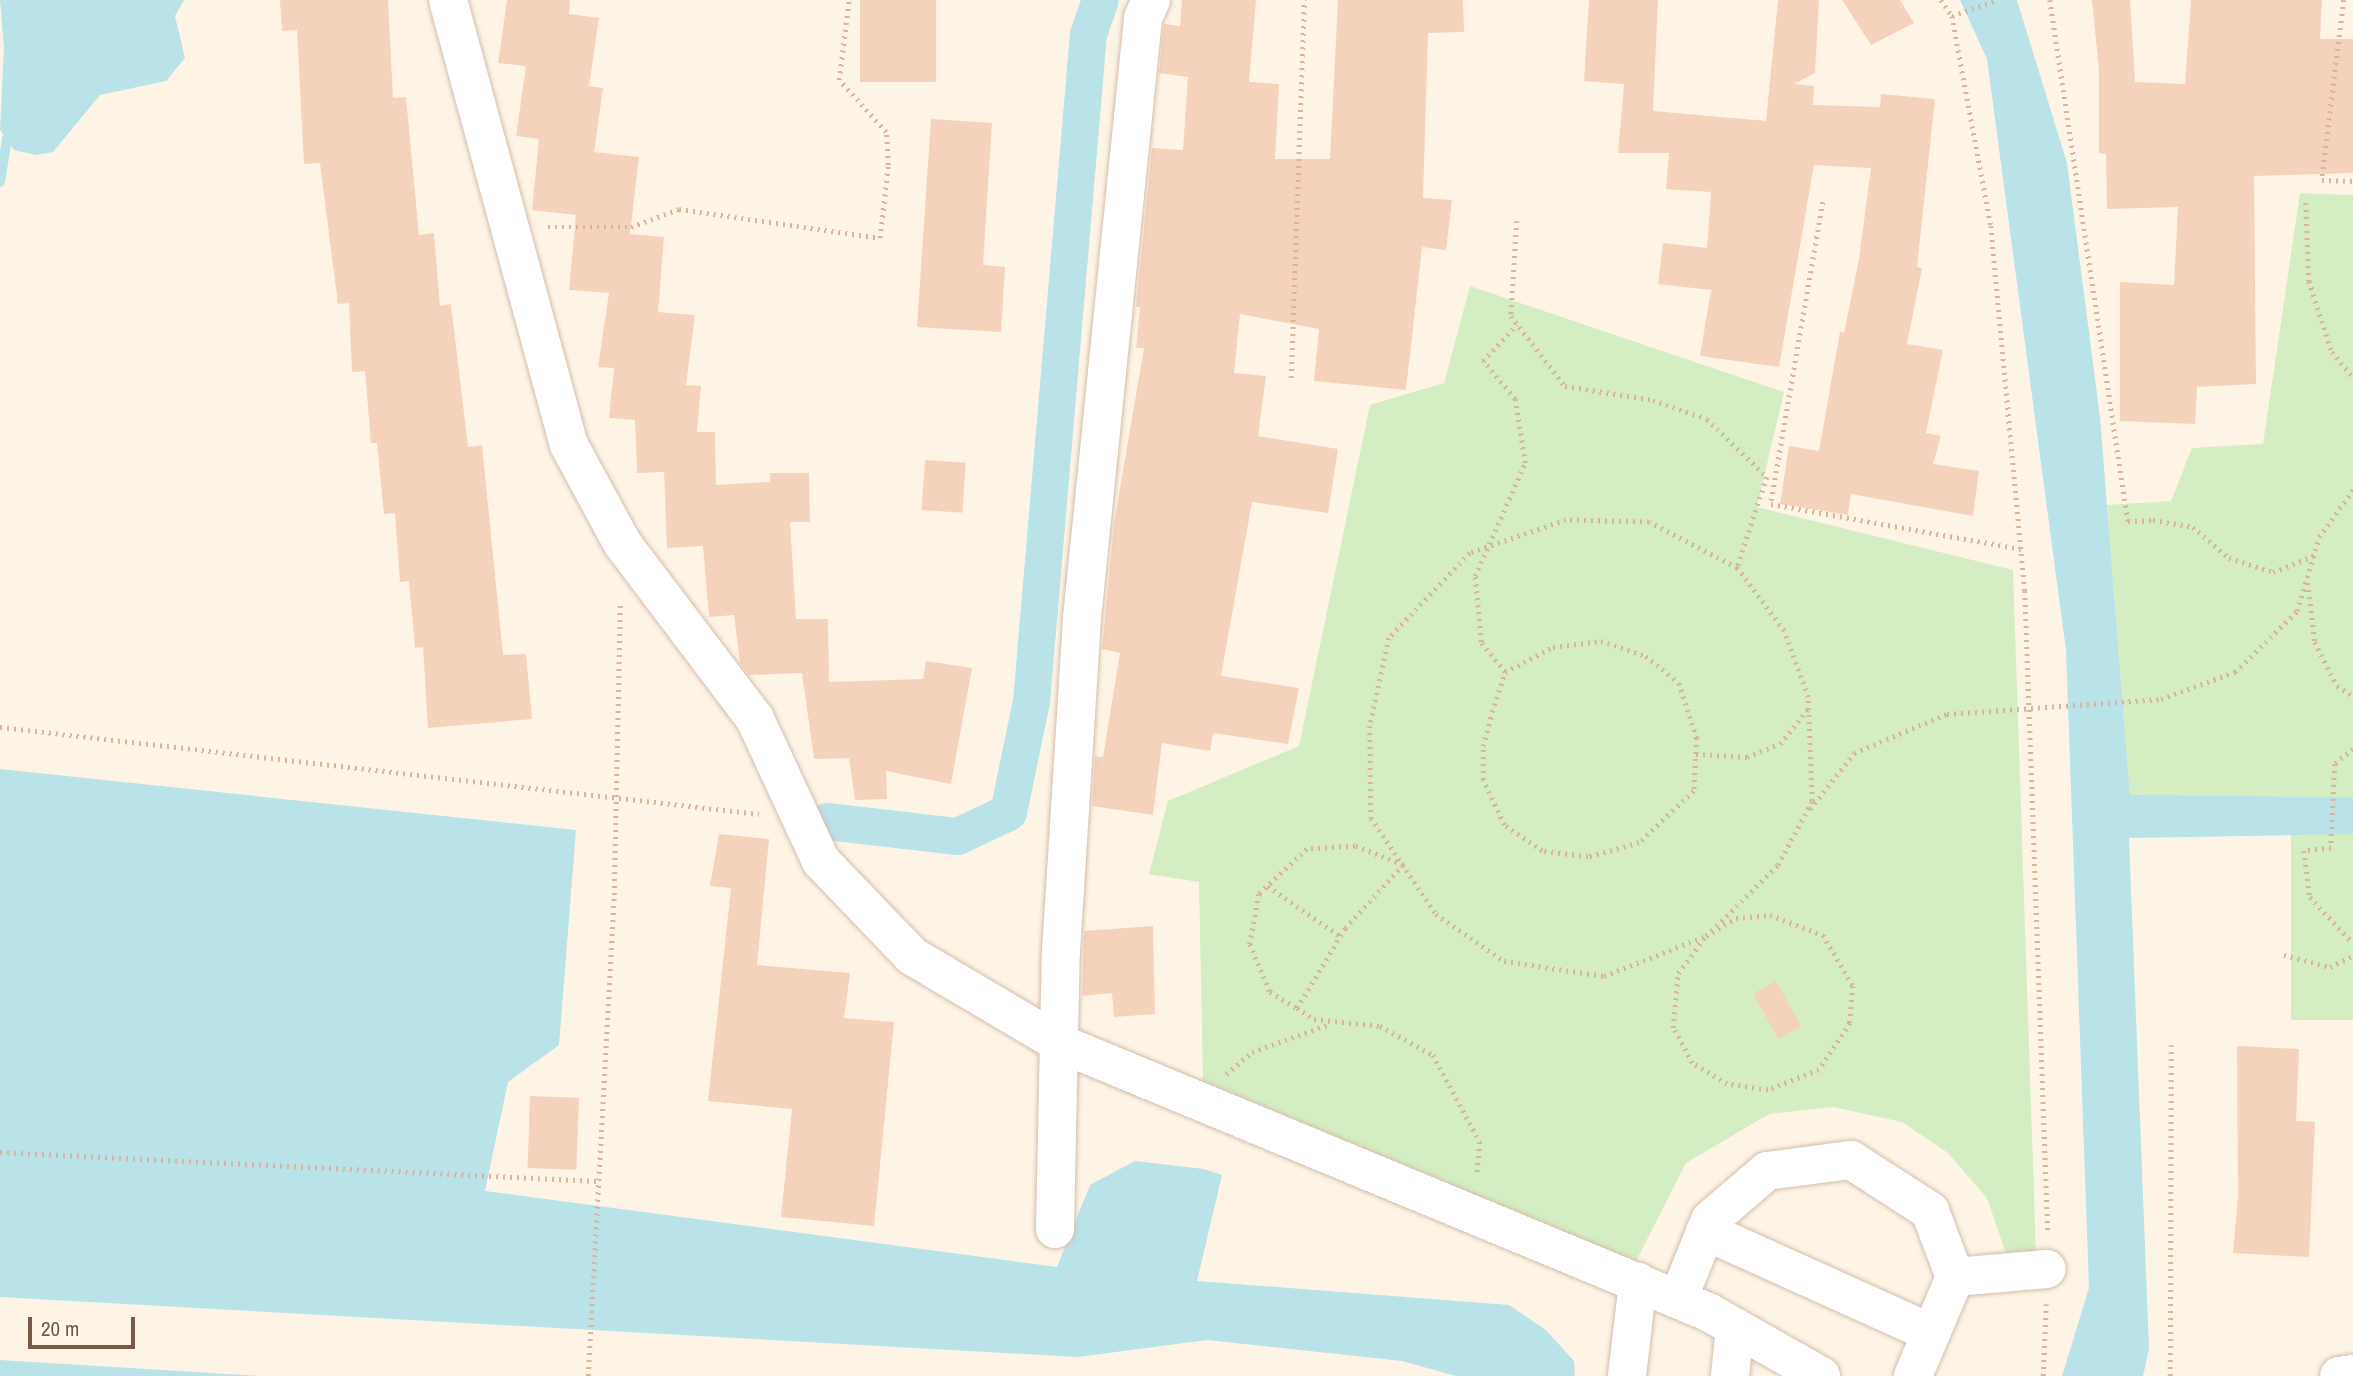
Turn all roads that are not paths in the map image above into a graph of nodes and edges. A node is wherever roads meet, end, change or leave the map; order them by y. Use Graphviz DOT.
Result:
graph roads {
  1 [pos="448,0"];
  2 [pos="1151,0"];
  3 [pos="1059,1043"];
  4 [pos="1055,1229"];
  5 [pos="1705,1231"];
  6 [pos="2048,1269"];
  7 [pos="1955,1277"];
  8 [pos="1638,1282"];
  9 [pos="1678,1299"];
  10 [pos="1735,1327"];
  11 [pos="1931,1333"];
  12 [pos="2353,1374"];
  13 [pos="1627,1376"];
  14 [pos="1730,1376"];
  15 [pos="1821,1376"];
  16 [pos="1913,1376"];
  17 [pos="2339,1376"];
  1 -- 3 [label="street"];
  2 -- 3 [label="street"];
  3 -- 4 [label="street"];
  3 -- 8 [label="street"];
  5 -- 7 [label="street"];
  5 -- 9 [label="street"];
  5 -- 11 [label="street"];
  6 -- 7 [label="street"];
  7 -- 11 [label="street"];
  8 -- 9 [label="street"];
  8 -- 13 [label="street"];
  9 -- 10 [label="street"];
  10 -- 14 [label="street"];
  10 -- 15 [label="street"];
  11 -- 16 [label="street"];
  12 -- 17 [label="street"];
}
